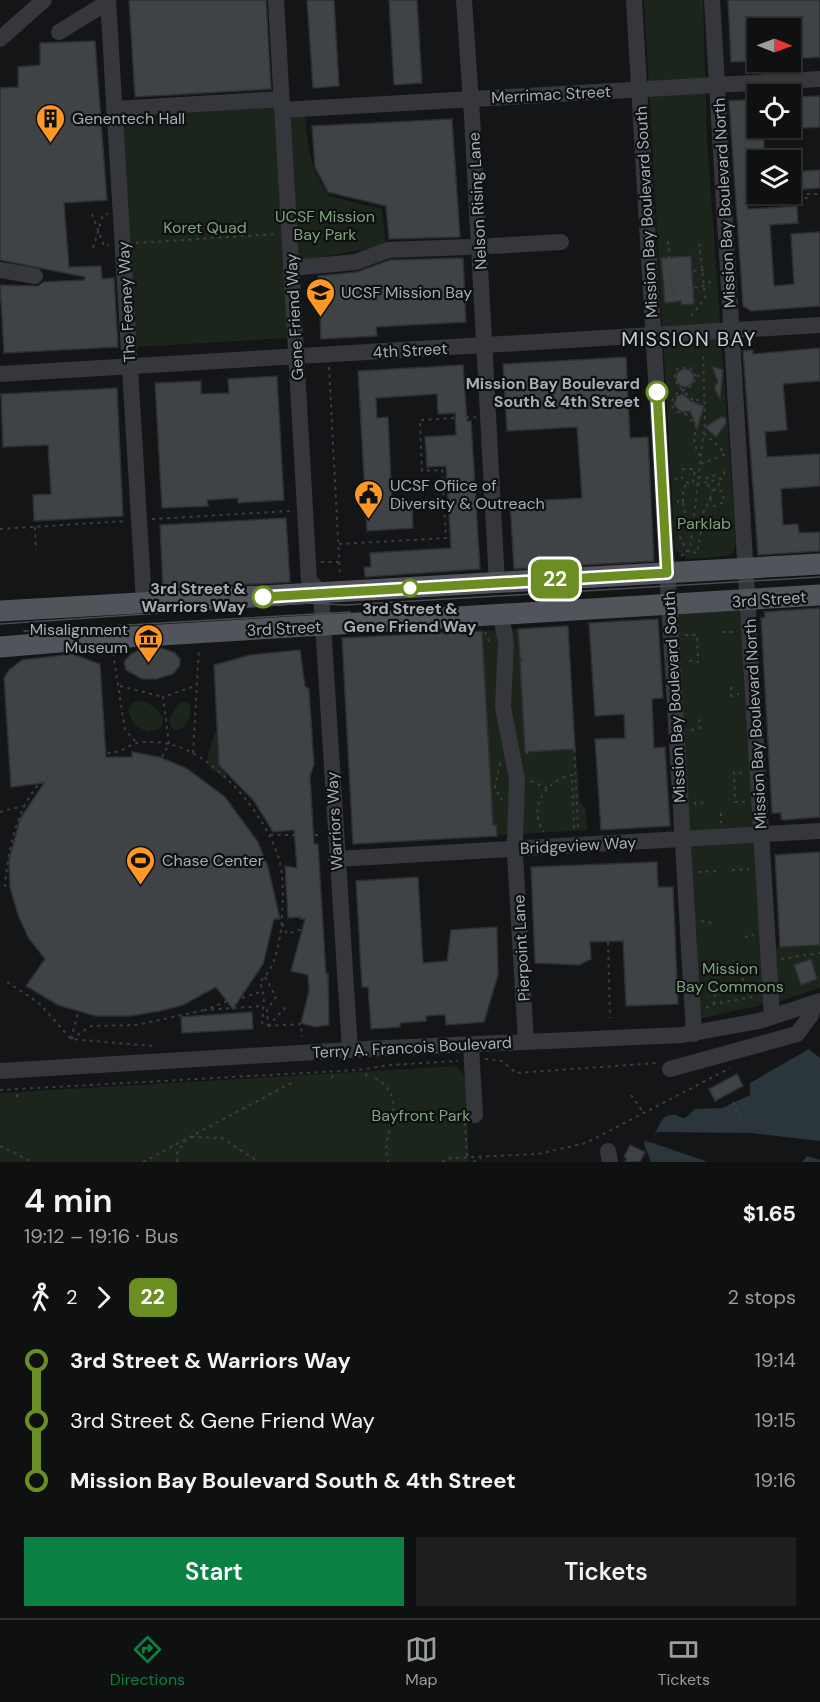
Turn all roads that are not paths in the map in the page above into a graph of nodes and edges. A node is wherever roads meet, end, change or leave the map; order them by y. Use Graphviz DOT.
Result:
graph roads {
  1 [pos="44,0"];
  2 [pos="276,0"];
  3 [pos="464,0"];
  4 [pos="634,0"];
  5 [pos="712,0"];
  6 [pos="108,1"];
  7 [pos="59,32"];
  8 [pos="0,39"];
  9 [pos="820,79"];
  10 [pos="717,84"];
  11 [pos="639,89"];
  12 [pos="469,99"];
  13 [pos="282,105"];
  14 [pos="114,109"];
  15 [pos="561,242"];
  16 [pos="490,246"];
  17 [pos="468,247"];
  18 [pos="291,268"];
  19 [pos="0,270"];
  20 [pos="35,276"];
  21 [pos="820,326"];
  22 [pos="731,331"];
  23 [pos="653,335"];
  24 [pos="484,345"];
  25 [pos="296,356"];
  26 [pos="130,366"];
  27 [pos="0,374"];
  28 [pos="820,564"];
  29 [pos="674,567"];
  30 [pos="745,568"];
  31 [pos="496,583"];
  32 [pos="321,593"];
  33 [pos="820,595"];
  34 [pos="747,601"];
  35 [pos="144,603"];
  36 [pos="669,605"];
  37 [pos="0,611"];
  38 [pos="501,615"];
  39 [pos="323,626"];
  40 [pos="0,647"];
  41 [pos="820,831"];
  42 [pos="761,835"];
  43 [pos="682,839"];
  44 [pos="336,859"];
  45 [pos="818,1007"];
  46 [pos="771,1017"];
  47 [pos="694,1034"];
  48 [pos="526,1042"];
  49 [pos="471,1045"];
  50 [pos="350,1050"];
  51 [pos="668,1066"];
  52 [pos="0,1071"];
  53 [pos="475,1115"];
  1 -- 8 [label="street"];
  2 -- 13 [label="street, Gene Friend Way"];
  3 -- 12 [label="street, Nelson Rising Lane"];
  4 -- 11 [label="street, Mission Bay Boulevard South"];
  5 -- 10 [label="street, Mission Bay Boulevard North"];
  6 -- 7 [label="street"];
  6 -- 14 [label="street, The Feeney Way"];
  9 -- 10 [label="street, Merrimac Street"];
  10 -- 11 [label="street, Merrimac Street"];
  10 -- 22 [label="street, Mission Bay Boulevard North"];
  11 -- 12 [label="street, Merrimac Street"];
  11 -- 23 [label="street, Mission Bay Boulevard South"];
  12 -- 13 [label="street, Merrimac Street"];
  12 -- 24 [label="street, Nelson Rising Lane"];
  13 -- 14 [label="street, Merrimac Street"];
  13 -- 18 [label="street, Gene Friend Way"];
  14 -- 26 [label="street, The Feeney Way"];
  15 -- 16 [label="street"];
  17 -- 18 [label="street"];
  18 -- 25 [label="street, Gene Friend Way"];
  19 -- 20 [label="street"];
  21 -- 22 [label="street, 4th Street"];
  22 -- 23 [label="street, 4th Street"];
  22 -- 30 [label="street, Mission Bay Boulevard North"];
  23 -- 24 [label="street, 4th Street"];
  23 -- 29 [label="street, Mission Bay Boulevard South"];
  24 -- 25 [label="street, 4th Street"];
  24 -- 31 [label="street, Nelson Rising Lane"];
  25 -- 26 [label="street, 4th Street"];
  25 -- 32 [label="street, Gene Friend Way"];
  26 -- 27 [label="street, 4th Street"];
  26 -- 35 [label="street, The Feeney Way"];
  28 -- 30 [label="main road, 3rd Street"];
  29 -- 30 [label="main road, 3rd Street"];
  29 -- 31 [label="main road, 3rd Street"];
  29 -- 36 [label="street, Mission Bay Boulevard South"];
  30 -- 34 [label="street, Mission Bay Boulevard North"];
  31 -- 32 [label="main road, 3rd Street"];
  32 -- 35 [label="main road, 3rd Street"];
  32 -- 39 [label="street, Warriors Way"];
  33 -- 34 [label="main road, 3rd Street"];
  34 -- 36 [label="main road, 3rd Street"];
  34 -- 42 [label="street, Mission Bay Boulevard North"];
  35 -- 37 [label="main road, 3rd Street"];
  36 -- 38 [label="main road, 3rd Street"];
  36 -- 43 [label="street, Mission Bay Boulevard South"];
  38 -- 39 [label="main road, 3rd Street"];
  38 -- 48 [label="street, Pierpoint Lane"];
  39 -- 40 [label="main road, 3rd Street"];
  39 -- 44 [label="street, Warriors Way"];
  41 -- 42 [label="street, Bridgeview Way"];
  42 -- 43 [label="street, Bridgeview Way"];
  42 -- 46 [label="street, Mission Bay Boulevard North"];
  43 -- 44 [label="street, Bridgeview Way"];
  43 -- 47 [label="street, Mission Bay Boulevard South"];
  44 -- 50 [label="street, Warriors Way"];
  45 -- 46 [label="street, Terry A. Francois Boulevard"];
  45 -- 51 [label="street"];
  46 -- 47 [label="street, Terry A. Francois Boulevard"];
  47 -- 48 [label="street, Terry A. Francois Boulevard"];
  48 -- 49 [label="street, Terry A. Francois Boulevard"];
  49 -- 50 [label="street, Terry A. Francois Boulevard"];
  49 -- 53 [label="street"];
  50 -- 52 [label="street, Terry A. Francois Boulevard"];
}
